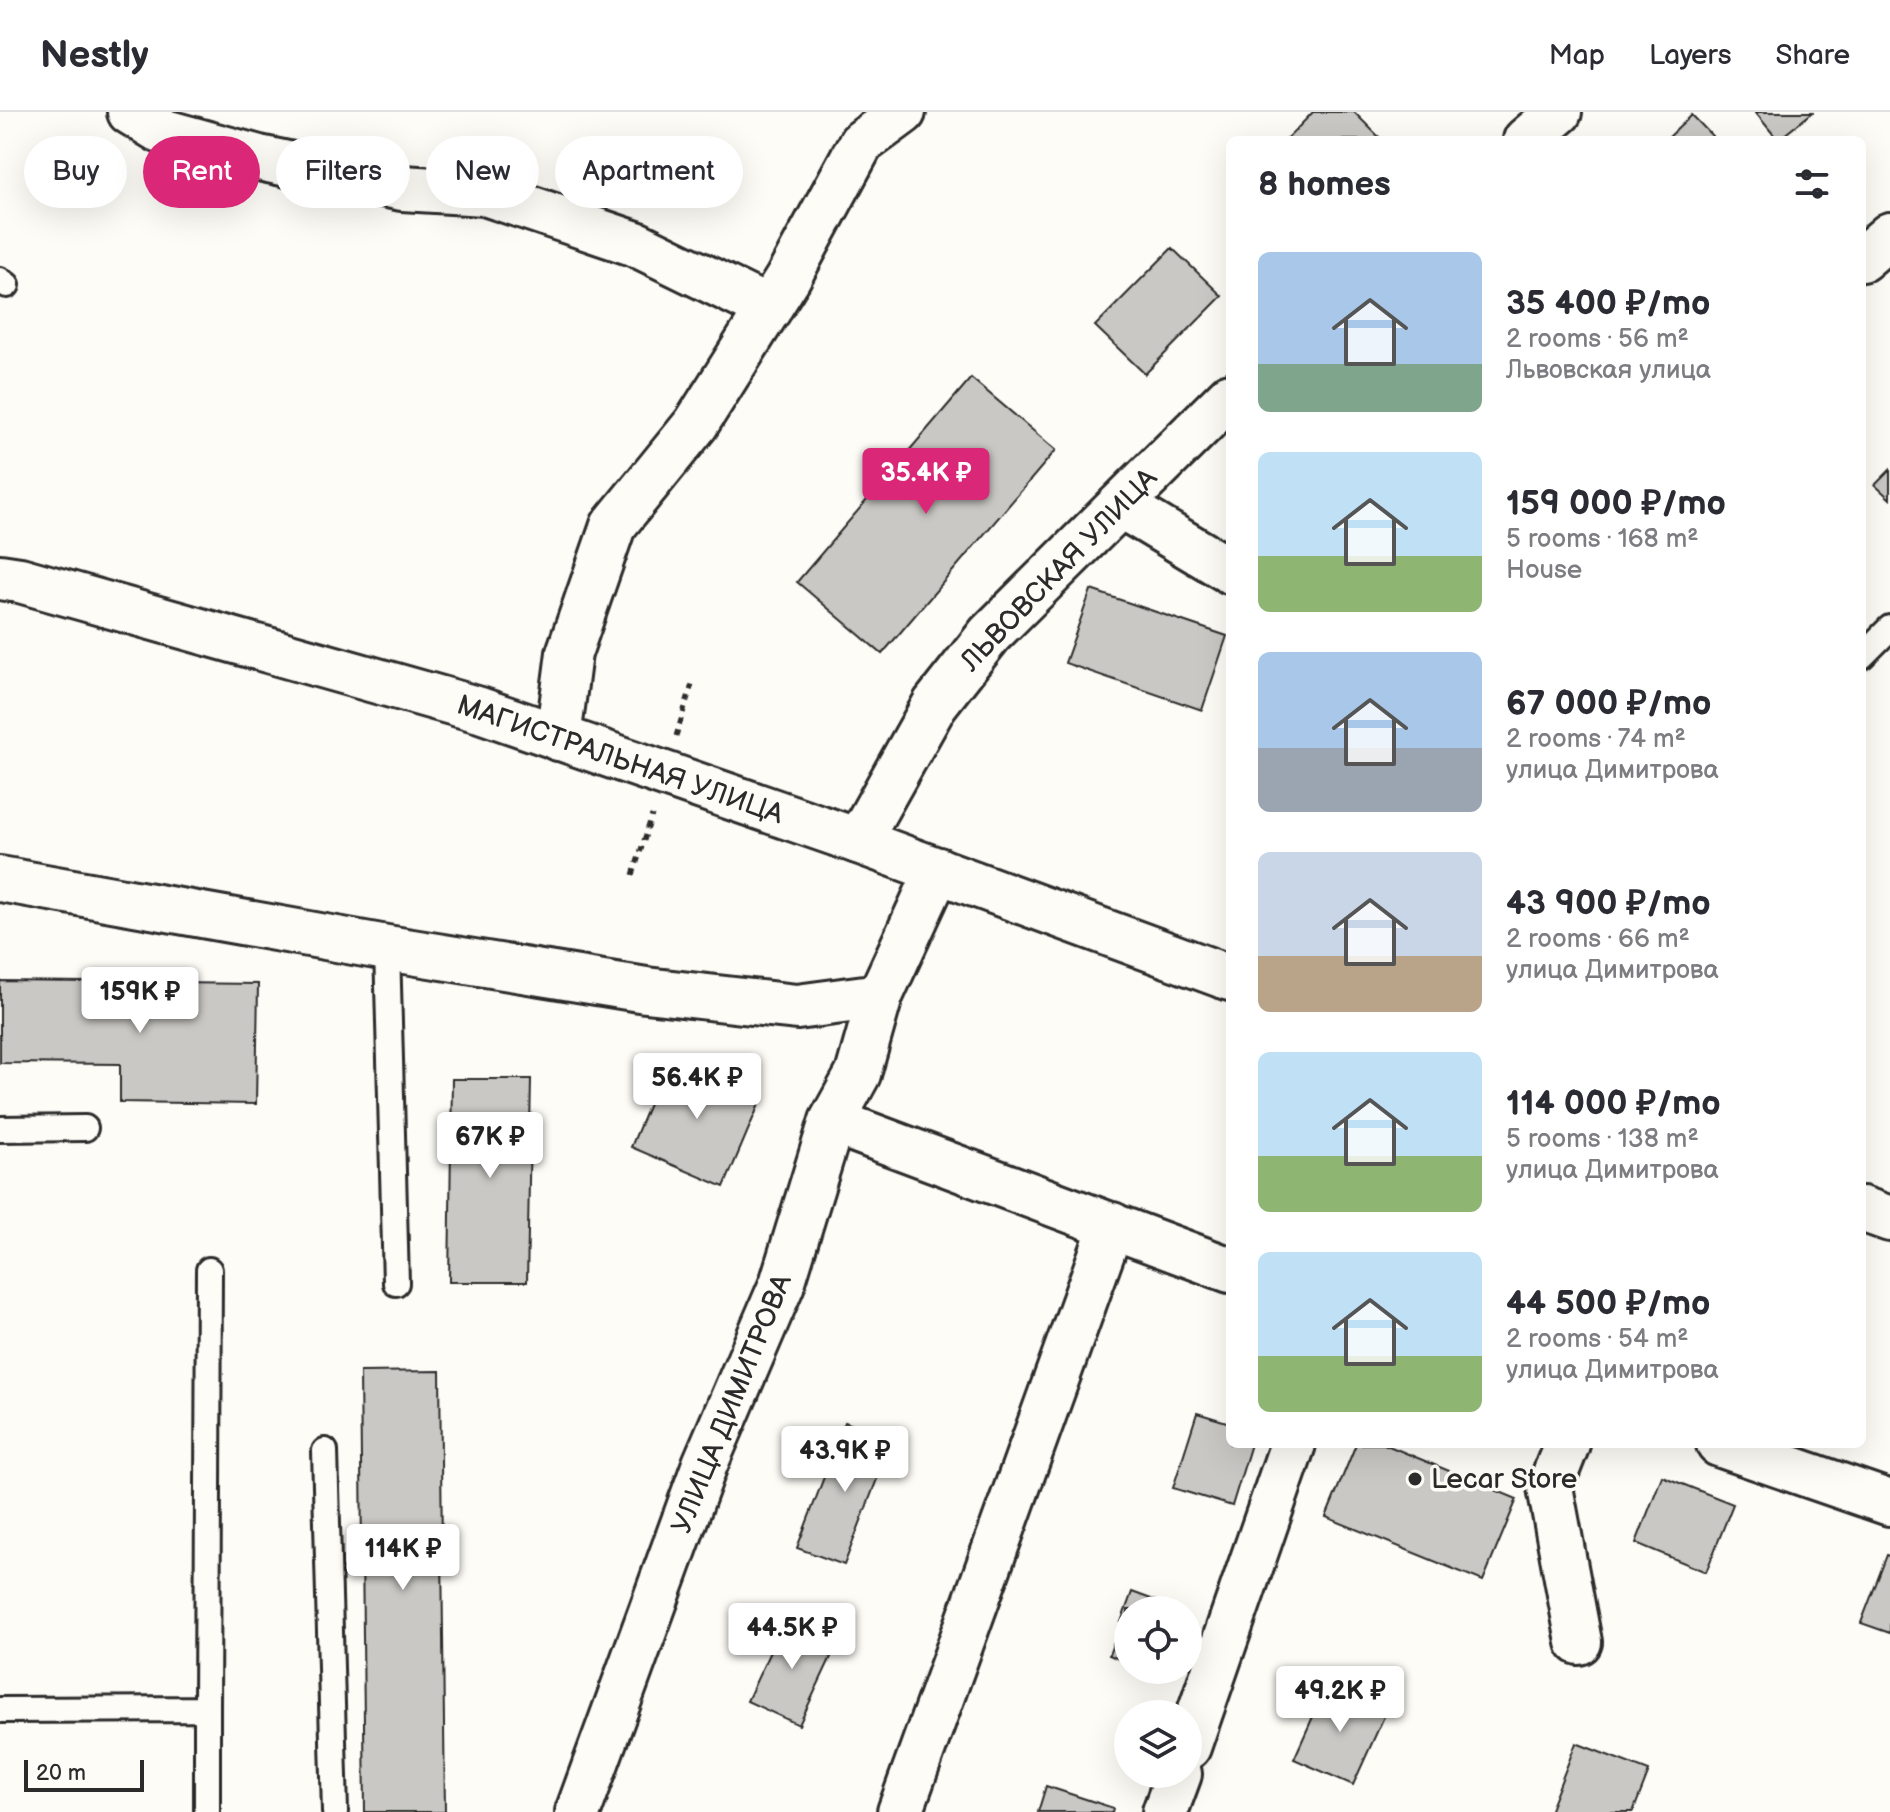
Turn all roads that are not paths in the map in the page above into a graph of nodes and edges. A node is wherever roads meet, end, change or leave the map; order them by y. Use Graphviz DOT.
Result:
graph roads {
  1 [pos="130,112"];
  2 [pos="903,112"];
  3 [pos="1559,112"];
  4 [pos="1531,136"];
  5 [pos="1890,235"];
  6 [pos="1866,256"];
  7 [pos="769,309"];
  8 [pos="1226,400"];
  9 [pos="1120,505"];
  10 [pos="1226,569"];
  11 [pos="0,577"];
  12 [pos="1890,628"];
  13 [pos="1866,652"];
  14 [pos="558,738"];
  15 [pos="858,841"];
  16 [pos="938,870"];
  17 [pos="0,879"];
  18 [pos="387,948"];
  19 [pos="1226,977"];
  20 [pos="880,996"];
  21 [pos="832,1121"];
  22 [pos="85,1128"];
  23 [pos="0,1129"];
  24 [pos="1866,1210"];
  25 [pos="1890,1219"];
  26 [pos="1112,1225"];
  27 [pos="1226,1268"];
  28 [pos="209,1270"];
  29 [pos="396,1283"];
  30 [pos="1292,1448"];
  31 [pos="1565,1448"];
  32 [pos="1731,1448"];
  33 [pos="325,1451"];
  34 [pos="1890,1503"];
  35 [pos="1579,1642"];
  36 [pos="1202,1707"];
  37 [pos="207,1709"];
  38 [pos="0,1710"];
  39 [pos="207,1812"];
  40 [pos="335,1812"];
  41 [pos="578,1812"];
  42 [pos="900,1812"];
  1 -- 7 [label="main road"];
  2 -- 7 [label="main road"];
  3 -- 4 [label="main road"];
  5 -- 6 [label="main road"];
  7 -- 14 [label="main road"];
  8 -- 9 [label="main road, ЛЬВОВСКАЯ УЛИЦА"];
  9 -- 10 [label="main road"];
  9 -- 15 [label="main road, ЛЬВОВСКАЯ УЛИЦА"];
  11 -- 14 [label="main road, МАГИСТРАЛЬНАЯ УЛИЦА"];
  12 -- 13 [label="lane"];
  14 -- 15 [label="main road, МАГИСТРАЛЬНАЯ УЛИЦА"];
  15 -- 16 [label="main road, МАГИСТРАЛЬНАЯ УЛИЦА"];
  16 -- 19 [label="main road, МАГИСТРАЛЬНАЯ УЛИЦА"];
  16 -- 20 [label="main road, УЛИЦА ДИМИТРОВА"];
  17 -- 18 [label="main road"];
  18 -- 20 [label="main road"];
  18 -- 29 [label="lane"];
  20 -- 21 [label="main road, УЛИЦА ДИМИТРОВА"];
  21 -- 26 [label="main road"];
  21 -- 41 [label="main road, УЛИЦА ДИМИТРОВА"];
  22 -- 23 [label="lane"];
  24 -- 25 [label="main road"];
  26 -- 27 [label="main road"];
  26 -- 42 [label="main road"];
  28 -- 37 [label="lane"];
  30 -- 36 [label="main road"];
  31 -- 35 [label="main road"];
  32 -- 34 [label="main road"];
  33 -- 40 [label="lane"];
  37 -- 38 [label="lane"];
  37 -- 39 [label="lane"];
}
